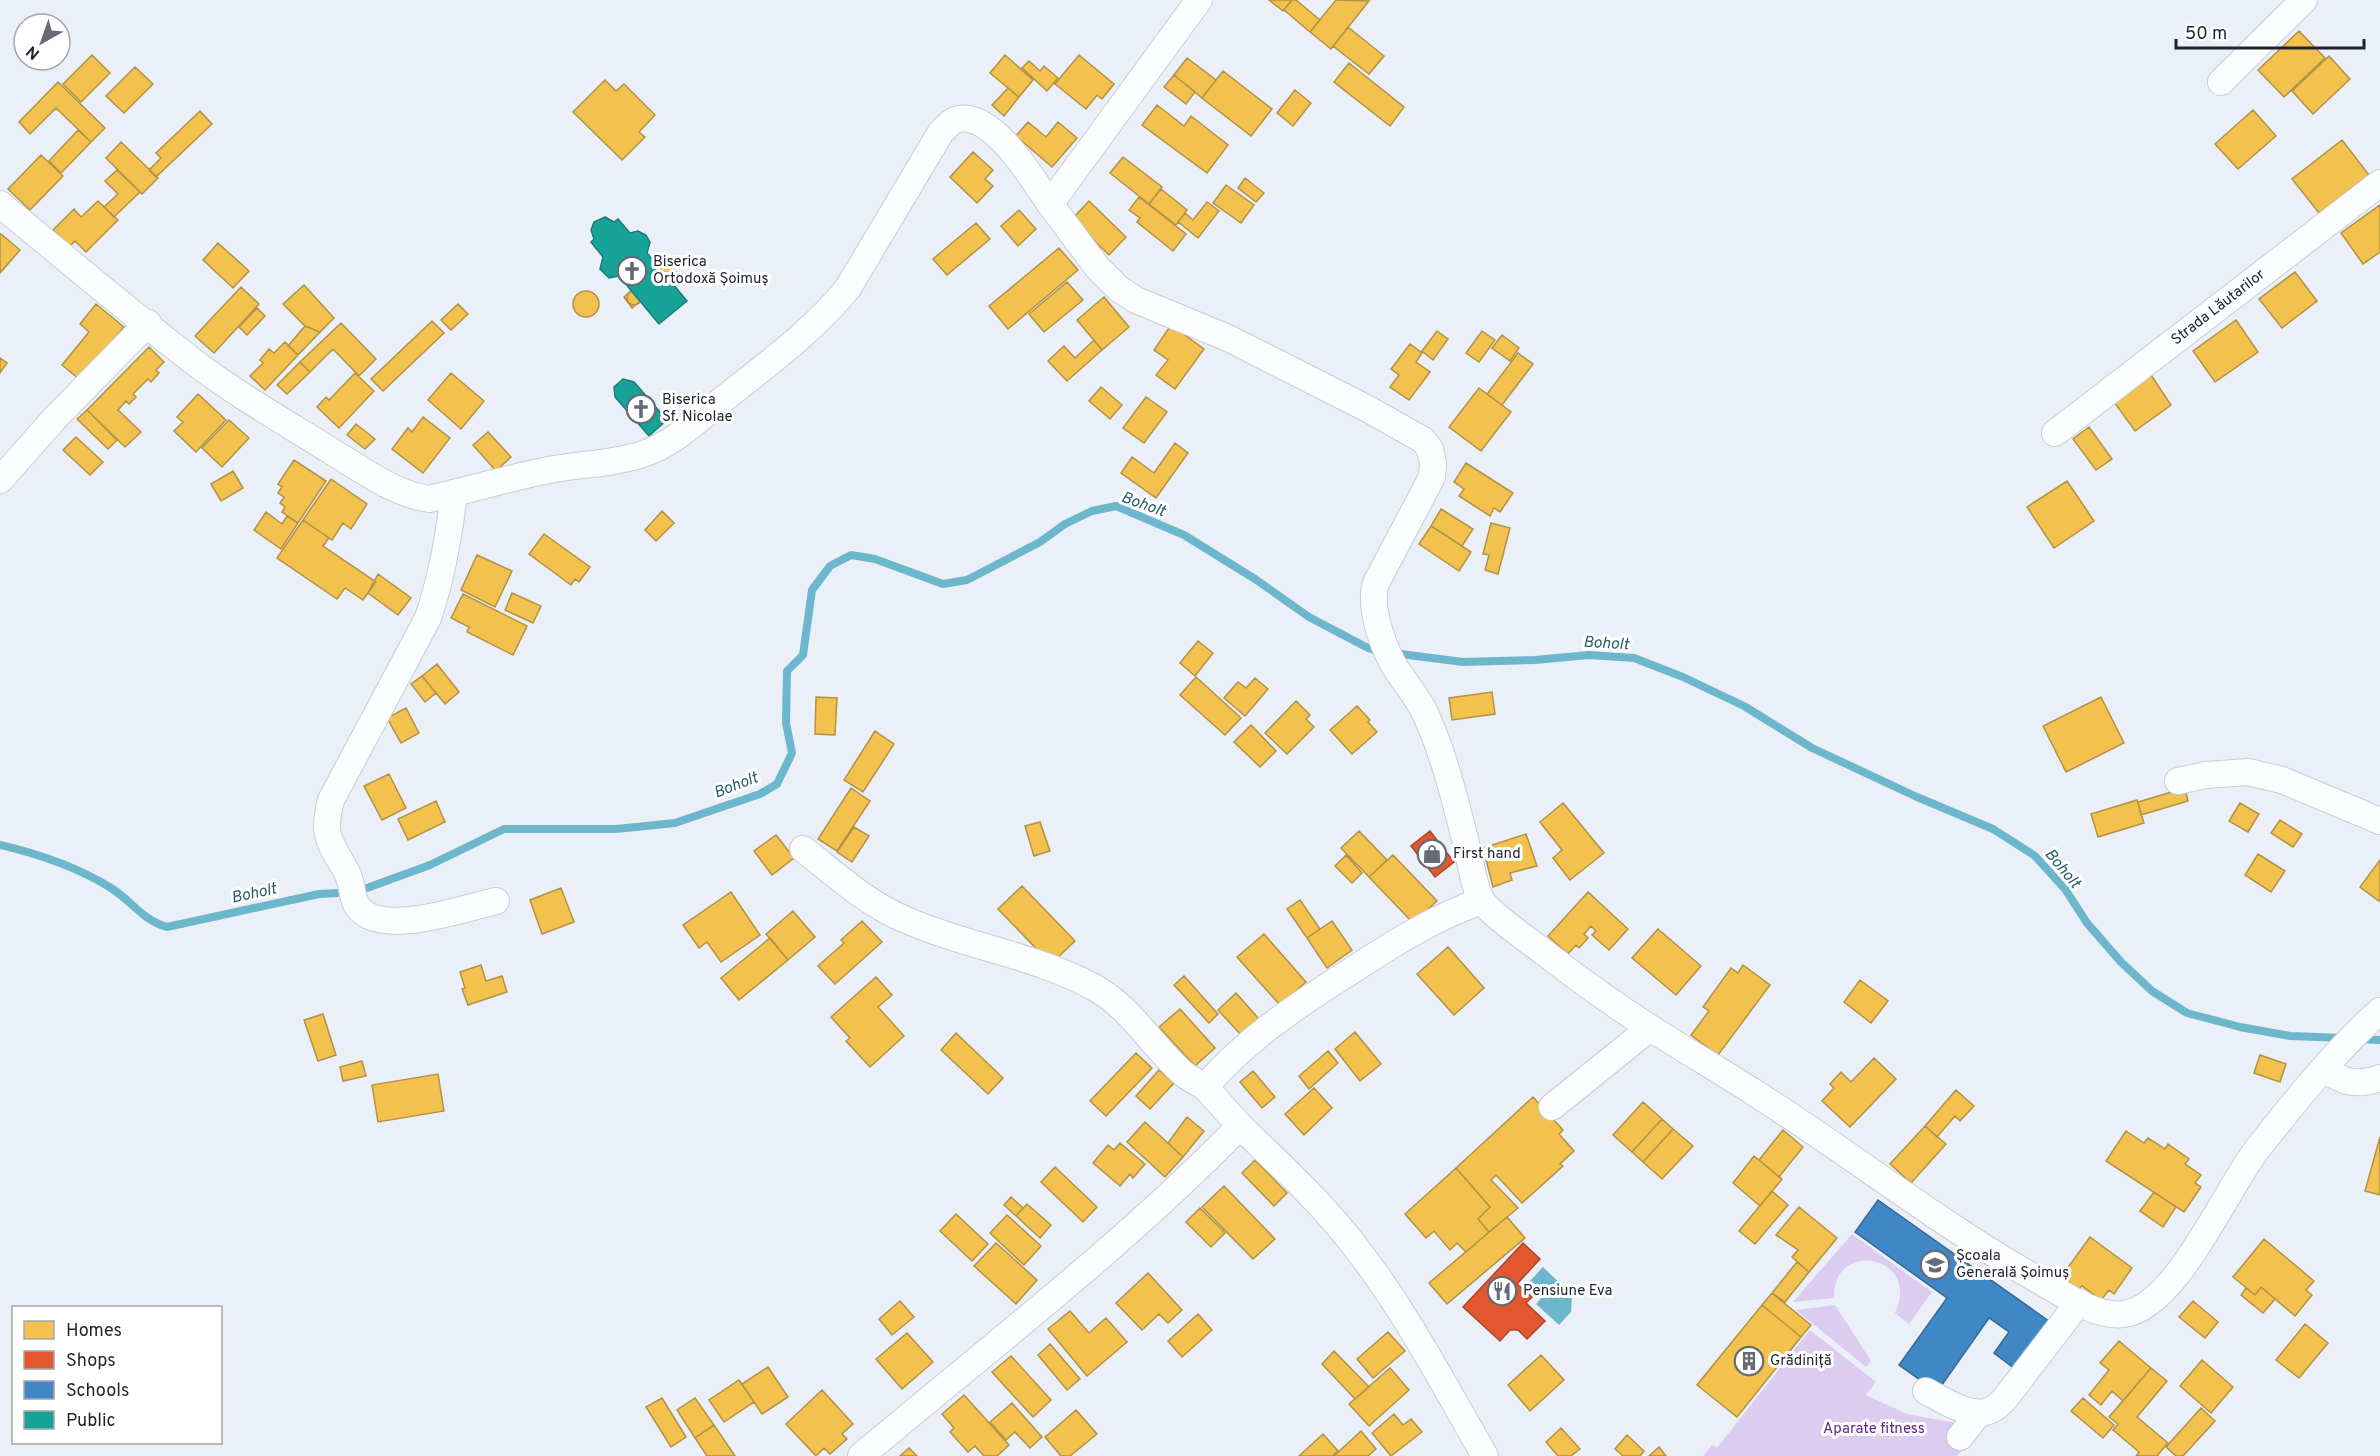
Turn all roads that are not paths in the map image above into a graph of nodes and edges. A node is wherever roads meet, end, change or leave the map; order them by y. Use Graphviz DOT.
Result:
graph roads {
  1 [pos="1199,0"];
  2 [pos="2304,0"];
  3 [pos="2221,82"];
  4 [pos="2380,183"];
  5 [pos="0,204"];
  6 [pos="1050,204"];
  7 [pos="148,323"];
  8 [pos="2055,433"];
  9 [pos="0,480"];
  10 [pos="454,493"];
  11 [pos="2178,781"];
  12 [pos="2380,820"];
  13 [pos="803,849"];
  14 [pos="1481,900"];
  15 [pos="496,901"];
  16 [pos="2380,1011"];
  17 [pos="1650,1028"];
  18 [pos="2327,1066"];
  19 [pos="2380,1078"];
  20 [pos="1204,1087"];
  21 [pos="1552,1107"];
  22 [pos="1240,1126"];
  23 [pos="2079,1302"];
  24 [pos="1926,1391"];
  25 [pos="1978,1413"];
  26 [pos="1960,1437"];
  27 [pos="861,1456"];
  28 [pos="1485,1456"];
  1 -- 6 [label="street"];
  2 -- 3 [label="street"];
  4 -- 8 [label="street, Strada Lăutarilor"];
  5 -- 7 [label="street"];
  6 -- 10 [label="street"];
  6 -- 14 [label="street"];
  7 -- 9 [label="street"];
  7 -- 10 [label="street"];
  10 -- 15 [label="street"];
  11 -- 12 [label="street"];
  13 -- 20 [label="street"];
  14 -- 17 [label="street"];
  14 -- 20 [label="street"];
  16 -- 18 [label="street"];
  17 -- 21 [label="street"];
  17 -- 23 [label="street"];
  18 -- 19 [label="street"];
  18 -- 23 [label="street"];
  20 -- 22 [label="street"];
  22 -- 27 [label="street"];
  22 -- 28 [label="street"];
  23 -- 25 [label="street"];
  24 -- 25 [label="street"];
  25 -- 26 [label="street"];
}
